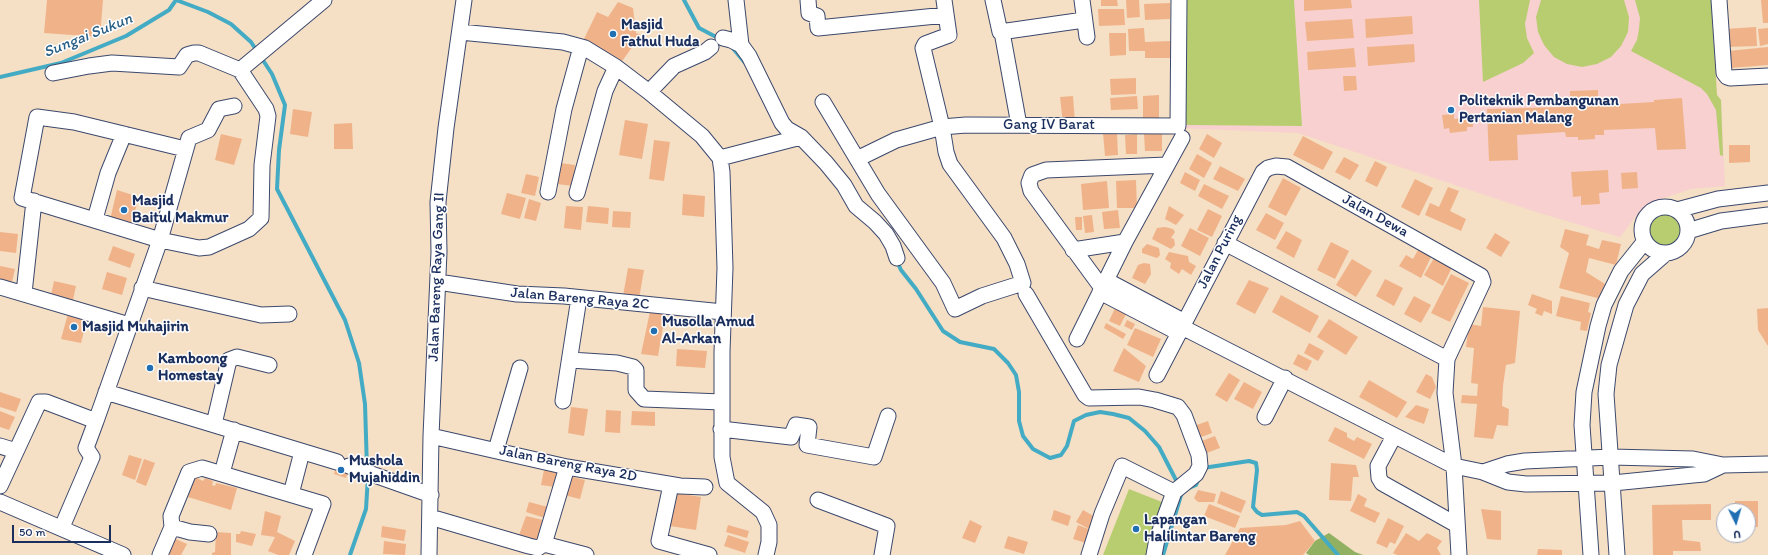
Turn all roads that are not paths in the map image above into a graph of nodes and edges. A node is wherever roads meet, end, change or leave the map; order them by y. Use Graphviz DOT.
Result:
graph roads {
  1 [pos="324,0"];
  2 [pos="464,0"];
  3 [pos="736,0"];
  4 [pos="808,0"];
  5 [pos="944,0"];
  6 [pos="993,0"];
  7 [pos="1082,0"];
  8 [pos="1179,0"];
  9 [pos="1719,0"];
  10 [pos="946,15"];
  11 [pos="1084,20"];
  12 [pos="460,32"];
  13 [pos="1002,32"];
  14 [pos="1087,37"];
  15 [pos="741,45"];
  16 [pos="581,47"];
  17 [pos="616,67"];
  18 [pos="240,70"];
  19 [pos="53,73"];
  20 [pos="1768,76"];
  21 [pos="649,92"];
  22 [pos="823,102"];
  23 [pos="234,106"];
  24 [pos="1019,125"];
  25 [pos="942,127"];
  26 [pos="124,134"];
  27 [pos="1182,138"];
  28 [pos="798,139"];
  29 [pos="185,149"];
  30 [pos="720,158"];
  31 [pos="857,158"];
  32 [pos="1167,165"];
  33 [pos="1262,172"];
  34 [pos="548,192"];
  35 [pos="577,193"];
  36 [pos="1768,193"];
  37 [pos="1718,199"];
  38 [pos="34,201"];
  39 [pos="1677,210"];
  40 [pos="1768,215"];
  41 [pos="95,219"];
  42 [pos="1721,221"];
  43 [pos="1688,231"];
  44 [pos="160,240"];
  45 [pos="1645,241"];
  46 [pos="1125,242"];
  47 [pos="1225,243"];
  48 [pos="1073,250"];
  49 [pos="1666,253"];
  50 [pos="897,258"];
  51 [pos="438,282"];
  52 [pos="0,287"];
  53 [pos="1102,287"];
  54 [pos="142,288"];
  55 [pos="24,293"];
  56 [pos="1026,294"];
  57 [pos="579,298"];
  58 [pos="723,312"];
  59 [pos="289,314"];
  60 [pos="129,325"];
  61 [pos="1598,326"];
  62 [pos="1182,327"];
  63 [pos="1617,332"];
  64 [pos="1077,339"];
  65 [pos="1447,358"];
  66 [pos="570,360"];
  67 [pos="268,364"];
  68 [pos="520,368"];
  69 [pos="1157,375"];
  70 [pos="1285,378"];
  71 [pos="106,392"];
  72 [pos="563,401"];
  73 [pos="722,402"];
  74 [pos="888,416"];
  75 [pos="1265,417"];
  76 [pos="96,422"];
  77 [pos="214,424"];
  78 [pos="721,429"];
  79 [pos="234,430"];
  80 [pos="431,436"];
  81 [pos="1394,436"];
  82 [pos="0,446"];
  83 [pos="496,450"];
  84 [pos="16,451"];
  85 [pos="302,452"];
  86 [pos="1611,457"];
  87 [pos="1584,458"];
  88 [pos="1768,464"];
  89 [pos="1723,465"];
  90 [pos="1454,466"];
  91 [pos="567,467"];
  92 [pos="1483,472"];
  93 [pos="222,473"];
  94 [pos="1613,483"];
  95 [pos="1586,484"];
  96 [pos="671,485"];
  97 [pos="0,486"];
  98 [pos="705,487"];
  99 [pos="1174,492"];
  100 [pos="291,494"];
  101 [pos="431,495"];
  102 [pos="818,500"];
  103 [pos="0,502"];
  104 [pos="430,516"];
  105 [pos="1457,525"];
  106 [pos="62,527"];
  107 [pos="172,527"];
  108 [pos="208,534"];
  109 [pos="544,544"];
  110 [pos="516,549"];
  111 [pos="123,555"];
  112 [pos="160,555"];
  113 [pos="304,555"];
  114 [pos="429,555"];
  115 [pos="586,555"];
  116 [pos="709,555"];
  117 [pos="766,555"];
  118 [pos="882,555"];
  119 [pos="1089,555"];
  120 [pos="1154,555"];
  121 [pos="1459,555"];
  122 [pos="1591,555"];
  123 [pos="1617,555"];
  1 -- 18 [label="street"];
  2 -- 12 [label="street, Jalan Bareng Raya Gang II"];
  3 -- 15 [label="street"];
  4 -- 10 [label="street"];
  5 -- 10 [label="street"];
  6 -- 13 [label="street"];
  7 -- 11 [label="street"];
  8 -- 24 [label="street, Gang IV Barat"];
  9 -- 20 [label="street"];
  10 -- 25 [label="street"];
  11 -- 13 [label="street"];
  11 -- 14 [label="street"];
  12 -- 16 [label="street"];
  12 -- 51 [label="street, Jalan Bareng Raya Gang II"];
  13 -- 24 [label="street"];
  15 -- 21 [label="street"];
  15 -- 28 [label="street"];
  16 -- 17 [label="street"];
  16 -- 34 [label="street"];
  17 -- 21 [label="street"];
  17 -- 35 [label="street"];
  18 -- 19 [label="street"];
  18 -- 44 [label="street"];
  21 -- 30 [label="street"];
  22 -- 31 [label="street"];
  23 -- 29 [label="street"];
  24 -- 25 [label="street, Gang IV Barat"];
  25 -- 31 [label="street, Gang IV Barat"];
  25 -- 31 [label="street"];
  26 -- 29 [label="street"];
  26 -- 38 [label="street"];
  26 -- 41 [label="street"];
  27 -- 32 [label="street"];
  28 -- 30 [label="street"];
  28 -- 50 [label="street"];
  29 -- 44 [label="street"];
  30 -- 58 [label="street"];
  32 -- 46 [label="street"];
  32 -- 48 [label="street"];
  33 -- 47 [label="street, Jalan Puring"];
  33 -- 65 [label="street, Jalan Dewa"];
  36 -- 37 [label="street"];
  37 -- 39 [label="street"];
  37 -- 42 [label="street"];
  38 -- 41 [label="street"];
  38 -- 55 [label="street"];
  39 -- 43 [label="street"];
  39 -- 45 [label="street"];
  40 -- 42 [label="street"];
  41 -- 44 [label="street"];
  42 -- 43 [label="street"];
  43 -- 49 [label="street"];
  44 -- 54 [label="street"];
  45 -- 49 [label="street"];
  45 -- 61 [label="street"];
  46 -- 48 [label="street"];
  46 -- 53 [label="street"];
  47 -- 62 [label="street, Jalan Puring"];
  47 -- 65 [label="street"];
  48 -- 53 [label="street"];
  49 -- 63 [label="street"];
  51 -- 57 [label="street, Jalan Bareng Raya 2C"];
  51 -- 80 [label="street, Jalan Bareng Raya Gang II"];
  52 -- 55 [label="street"];
  53 -- 62 [label="street"];
  53 -- 64 [label="street"];
  54 -- 59 [label="street"];
  54 -- 60 [label="street"];
  55 -- 60 [label="street"];
  56 -- 99 [label="street"];
  57 -- 58 [label="street, Jalan Bareng Raya 2C"];
  57 -- 66 [label="street"];
  58 -- 73 [label="street"];
  60 -- 71 [label="street"];
  61 -- 63 [label="street"];
  61 -- 87 [label="street"];
  62 -- 69 [label="street, Jalan Puring"];
  62 -- 70 [label="street"];
  63 -- 86 [label="street"];
  65 -- 90 [label="street"];
  66 -- 72 [label="street"];
  66 -- 73 [label="street"];
  67 -- 77 [label="street"];
  68 -- 83 [label="street"];
  70 -- 75 [label="street"];
  70 -- 81 [label="street"];
  71 -- 76 [label="street"];
  71 -- 77 [label="street"];
  73 -- 78 [label="street"];
  74 -- 78 [label="street"];
  76 -- 84 [label="street"];
  76 -- 106 [label="street"];
  77 -- 79 [label="street"];
  78 -- 117 [label="street"];
  79 -- 85 [label="street"];
  79 -- 93 [label="street"];
  80 -- 83 [label="street, Jalan Bareng Raya 2D"];
  80 -- 101 [label="street, Jalan Bareng Raya Gang II"];
  81 -- 90 [label="street"];
  81 -- 105 [label="street"];
  82 -- 84 [label="street"];
  83 -- 91 [label="street, Jalan Bareng Raya 2D"];
  84 -- 97 [label="street"];
  85 -- 100 [label="street"];
  85 -- 101 [label="street"];
  86 -- 87 [label="street"];
  86 -- 89 [label="street"];
  86 -- 94 [label="street"];
  87 -- 92 [label="street"];
  87 -- 95 [label="street"];
  88 -- 89 [label="street"];
  89 -- 94 [label="street"];
  90 -- 92 [label="street"];
  90 -- 105 [label="street"];
  91 -- 96 [label="street, Jalan Bareng Raya 2D"];
  91 -- 109 [label="street"];
  92 -- 95 [label="street"];
  93 -- 100 [label="street"];
  93 -- 107 [label="street"];
  94 -- 95 [label="street"];
  94 -- 123 [label="street"];
  95 -- 122 [label="street"];
  96 -- 98 [label="street, Jalan Bareng Raya 2D"];
  96 -- 116 [label="street"];
  99 -- 119 [label="street"];
  99 -- 120 [label="street"];
  100 -- 113 [label="street"];
  101 -- 104 [label="street, Jalan Bareng Raya Gang II"];
  102 -- 118 [label="street"];
  103 -- 106 [label="street"];
  104 -- 110 [label="street"];
  104 -- 114 [label="street, Jalan Bareng Raya Gang II"];
  105 -- 121 [label="street"];
  106 -- 111 [label="street"];
  107 -- 108 [label="street"];
  107 -- 112 [label="street"];
  109 -- 110 [label="street"];
  109 -- 115 [label="street"];
}
